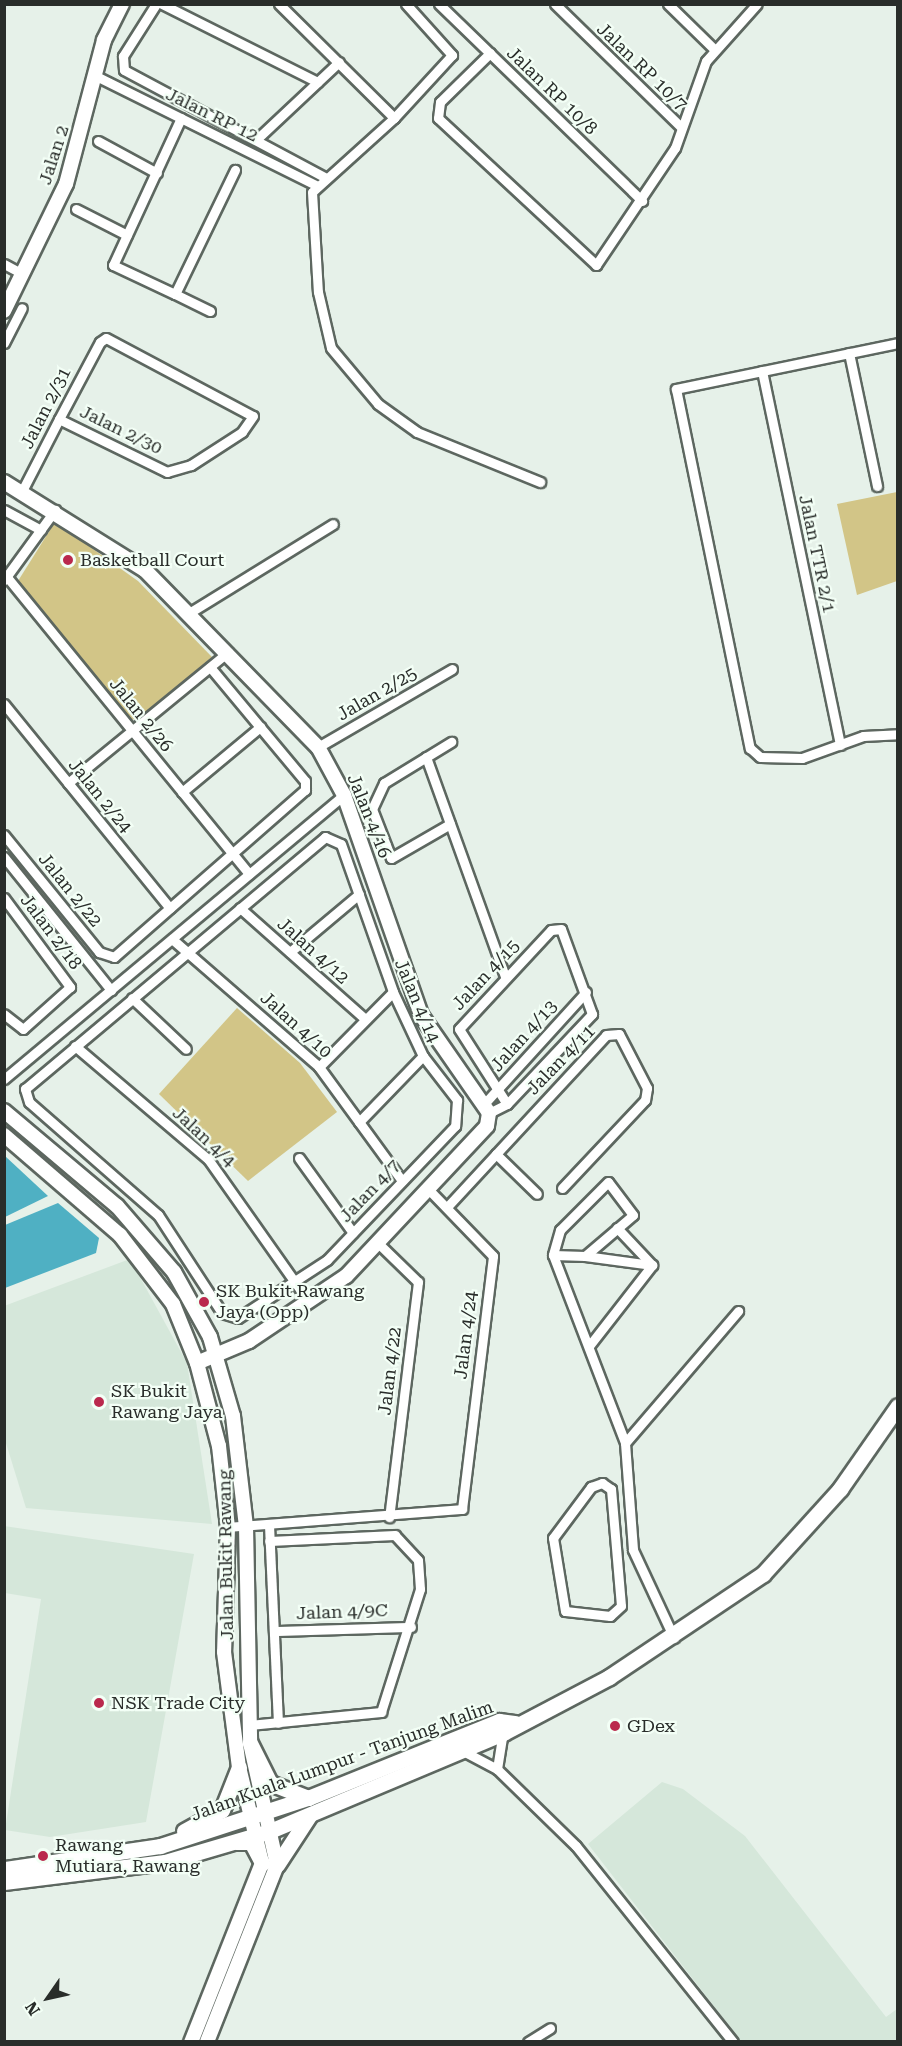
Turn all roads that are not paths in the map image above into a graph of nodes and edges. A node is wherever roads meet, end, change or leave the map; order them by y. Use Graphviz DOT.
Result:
graph roads {
  1 [pos="122,4"];
  2 [pos="156,4"];
  3 [pos="162,4"];
  4 [pos="279,4"];
  5 [pos="406,4"];
  6 [pos="439,4"];
  7 [pos="555,4"];
  8 [pos="668,4"];
  9 [pos="757,4"];
  10 [pos="714,49"];
  11 [pos="489,53"];
  12 [pos="339,62"];
  13 [pos="94,75"];
  14 [pos="318,81"];
  15 [pos="181,118"];
  16 [pos="394,118"];
  17 [pos="681,127"];
  18 [pos="258,138"];
  19 [pos="98,141"];
  20 [pos="235,170"];
  21 [pos="157,173"];
  22 [pos="324,177"];
  23 [pos="316,184"];
  24 [pos="642,201"];
  25 [pos="76,209"];
  26 [pos="127,235"];
  27 [pos="4,264"];
  28 [pos="23,273"];
  29 [pos="175,294"];
  30 [pos="22,309"];
  31 [pos="4,311"];
  32 [pos="210,311"];
  33 [pos="4,343"];
  34 [pos="897,343"];
  35 [pos="849,353"];
  36 [pos="762,371"];
  37 [pos="59,419"];
  38 [pos="167,472"];
  39 [pos="4,482"];
  40 [pos="540,482"];
  41 [pos="878,486"];
  42 [pos="22,491"];
  43 [pos="4,510"];
  44 [pos="55,510"];
  45 [pos="333,524"];
  46 [pos="40,530"];
  47 [pos="6,578"];
  48 [pos="189,613"];
  49 [pos="228,652"];
  50 [pos="210,667"];
  51 [pos="452,669"];
  52 [pos="4,704"];
  53 [pos="260,727"];
  54 [pos="132,730"];
  55 [pos="897,734"];
  56 [pos="451,742"];
  57 [pos="840,745"];
  58 [pos="318,747"];
  59 [pos="426,757"];
  60 [pos="68,783"];
  61 [pos="182,792"];
  62 [pos="344,795"];
  63 [pos="450,824"];
  64 [pos="4,835"];
  65 [pos="233,855"];
  66 [pos="4,857"];
  67 [pos="249,874"];
  68 [pos="359,894"];
  69 [pos="4,898"];
  70 [pos="170,908"];
  71 [pos="240,908"];
  72 [pos="172,939"];
  73 [pos="187,952"];
  74 [pos="290,952"];
  75 [pos="407,976"];
  76 [pos="505,976"];
  77 [pos="391,988"];
  78 [pos="111,990"];
  79 [pos="586,992"];
  80 [pos="132,998"];
  81 [pos="4,1014"];
  82 [pos="364,1018"];
  83 [pos="75,1046"];
  84 [pos="186,1049"];
  85 [pos="423,1056"];
  86 [pos="319,1067"];
  87 [pos="4,1079"];
  88 [pos="497,1090"];
  89 [pos="507,1104"];
  90 [pos="487,1108"];
  91 [pos="4,1111"];
  92 [pos="456,1113"];
  93 [pos="359,1122"];
  94 [pos="4,1135"];
  95 [pos="496,1154"];
  96 [pos="299,1158"];
  97 [pos="402,1181"];
  98 [pos="562,1188"];
  99 [pos="429,1190"];
  100 [pos="537,1194"];
  101 [pos="447,1207"];
  102 [pos="617,1228"];
  103 [pos="353,1233"];
  104 [pos="380,1245"];
  105 [pos="553,1255"];
  106 [pos="585,1256"];
  107 [pos="652,1265"];
  108 [pos="295,1282"];
  109 [pos="309,1302"];
  110 [pos="738,1311"];
  111 [pos="589,1346"];
  112 [pos="217,1356"];
  113 [pos="197,1363"];
  114 [pos="897,1406"];
  115 [pos="625,1443"];
  116 [pos="389,1517"];
  117 [pos="269,1525"];
  118 [pos="246,1526"];
  119 [pos="228,1527"];
  120 [pos="269,1541"];
  121 [pos="633,1550"];
  122 [pos="615,1553"];
  123 [pos="411,1627"];
  124 [pos="274,1631"];
  125 [pos="246,1638"];
  126 [pos="674,1638"];
  127 [pos="226,1665"];
  128 [pos="278,1723"];
  129 [pos="516,1723"];
  130 [pos="249,1725"];
  131 [pos="503,1733"];
  132 [pos="250,1743"];
  133 [pos="461,1750"];
  134 [pos="239,1767"];
  135 [pos="497,1769"];
  136 [pos="312,1804"];
  137 [pos="257,1815"];
  138 [pos="263,1833"];
  139 [pos="233,1842"];
  140 [pos="126,1855"];
  141 [pos="270,1864"];
  142 [pos="4,1869"];
  143 [pos="4,1882"];
  144 [pos="205,2000"];
  145 [pos="219,2005"];
  146 [pos="550,2028"];
  147 [pos="191,2042"];
  148 [pos="207,2042"];
  149 [pos="528,2042"];
  150 [pos="733,2042"];
  1 -- 13 [label="street, Jalan 2"];
  2 -- 18 [label="street"];
  3 -- 14 [label="street"];
  4 -- 12 [label="street"];
  5 -- 16 [label="street"];
  6 -- 11 [label="street, Jalan RP 10/8"];
  7 -- 17 [label="street, Jalan RP 10/7"];
  8 -- 10 [label="street"];
  9 -- 10 [label="street"];
  10 -- 17 [label="street"];
  11 -- 24 [label="street, Jalan RP 10/8"];
  11 -- 24 [label="street"];
  12 -- 14 [label="street"];
  12 -- 16 [label="street"];
  13 -- 15 [label="street, Jalan RP 12"];
  13 -- 28 [label="street, Jalan 2"];
  14 -- 18 [label="street"];
  15 -- 21 [label="street"];
  15 -- 23 [label="street, Jalan RP 12"];
  16 -- 22 [label="street"];
  17 -- 24 [label="street"];
  18 -- 22 [label="street"];
  19 -- 21 [label="street"];
  20 -- 29 [label="street"];
  21 -- 26 [label="street"];
  22 -- 23 [label="street"];
  23 -- 40 [label="street"];
  25 -- 26 [label="street"];
  26 -- 29 [label="street"];
  27 -- 28 [label="street"];
  28 -- 31 [label="street, Jalan 2"];
  29 -- 32 [label="street"];
  30 -- 33 [label="street"];
  34 -- 35 [label="street"];
  35 -- 36 [label="street"];
  35 -- 41 [label="street"];
  36 -- 57 [label="street, Jalan TTR 2/1"];
  36 -- 57 [label="street"];
  37 -- 38 [label="street, Jalan 2/30"];
  37 -- 38 [label="street, Jalan 2/31"];
  37 -- 42 [label="street, Jalan 2/31"];
  39 -- 42 [label="street, Jalan 4/16"];
  42 -- 44 [label="street, Jalan 4/16"];
  43 -- 46 [label="street"];
  44 -- 46 [label="street"];
  44 -- 48 [label="street, Jalan 4/16"];
  45 -- 48 [label="street"];
  46 -- 47 [label="street"];
  47 -- 54 [label="street, Jalan 2/26"];
  48 -- 49 [label="street, Jalan 4/16"];
  49 -- 50 [label="street"];
  49 -- 58 [label="street, Jalan 4/16"];
  50 -- 53 [label="street"];
  50 -- 54 [label="street"];
  51 -- 58 [label="street, Jalan 2/25"];
  52 -- 60 [label="street, Jalan 2/24"];
  53 -- 61 [label="street"];
  53 -- 65 [label="street"];
  54 -- 60 [label="street"];
  54 -- 61 [label="street, Jalan 2/26"];
  55 -- 57 [label="street"];
  56 -- 59 [label="street"];
  58 -- 62 [label="street, Jalan 4/16"];
  59 -- 63 [label="street"];
  59 -- 63 [label="street"];
  60 -- 70 [label="street, Jalan 2/24"];
  61 -- 65 [label="street, Jalan 2/26"];
  62 -- 67 [label="street"];
  62 -- 75 [label="street, Jalan 4/16"];
  63 -- 76 [label="street"];
  64 -- 70 [label="street, Jalan 2/22"];
  65 -- 67 [label="street, Jalan 2/26"];
  65 -- 70 [label="street"];
  66 -- 78 [label="street"];
  67 -- 72 [label="street"];
  68 -- 71 [label="street, Jalan 4/14"];
  68 -- 74 [label="street"];
  68 -- 77 [label="street, Jalan 4/14"];
  69 -- 81 [label="street, Jalan 2/18"];
  71 -- 73 [label="street"];
  71 -- 74 [label="street, Jalan 4/12"];
  72 -- 73 [label="street, Jalan 4/10"];
  72 -- 78 [label="street"];
  73 -- 80 [label="street"];
  73 -- 86 [label="street, Jalan 4/10"];
  74 -- 82 [label="street, Jalan 4/12"];
  75 -- 77 [label="street"];
  75 -- 90 [label="street, Jalan 4/16"];
  76 -- 79 [label="street, Jalan 4/15"];
  76 -- 88 [label="street, Jalan 4/15"];
  77 -- 82 [label="street"];
  77 -- 85 [label="street, Jalan 4/14"];
  78 -- 87 [label="street"];
  79 -- 88 [label="street, Jalan 4/13"];
  79 -- 89 [label="street"];
  80 -- 83 [label="street"];
  80 -- 84 [label="street"];
  82 -- 86 [label="street"];
  83 -- 108 [label="street, Jalan 4/4"];
  83 -- 108 [label="street, Jalan 4/7"];
  85 -- 92 [label="street, Jalan 4/14"];
  85 -- 93 [label="street"];
  86 -- 93 [label="street, Jalan 4/10"];
  88 -- 89 [label="street, Jalan 4/15"];
  88 -- 90 [label="street, Jalan 4/13"];
  89 -- 90 [label="street"];
  90 -- 99 [label="street"];
  91 -- 112 [label="street, Jalan Bukit Rawang"];
  92 -- 97 [label="street, Jalan 4/7"];
  93 -- 97 [label="street, Jalan 4/10"];
  94 -- 113 [label="street, Jalan Bukit Rawang"];
  95 -- 98 [label="street, Jalan 4/11"];
  95 -- 100 [label="street"];
  95 -- 101 [label="street, Jalan 4/11"];
  96 -- 103 [label="street"];
  97 -- 103 [label="street, Jalan 4/7"];
  99 -- 101 [label="street, Jalan 4/24"];
  99 -- 104 [label="street"];
  101 -- 116 [label="street, Jalan 4/24"];
  102 -- 105 [label="street"];
  102 -- 106 [label="street"];
  102 -- 107 [label="street"];
  103 -- 108 [label="street, Jalan 4/7"];
  104 -- 109 [label="street"];
  104 -- 116 [label="street, Jalan 4/22"];
  105 -- 106 [label="street"];
  105 -- 111 [label="street"];
  106 -- 107 [label="street"];
  107 -- 111 [label="street"];
  108 -- 109 [label="street, Jalan 4/4"];
  109 -- 112 [label="street"];
  110 -- 115 [label="street"];
  111 -- 115 [label="street"];
  112 -- 113 [label="street"];
  112 -- 118 [label="street, Jalan Bukit Rawang"];
  113 -- 119 [label="street, Jalan Bukit Rawang"];
  114 -- 126 [label="main road, Jalan Kuala Lumpur - Tanjung Malim"];
  115 -- 121 [label="street"];
  116 -- 117 [label="street"];
  117 -- 118 [label="street"];
  117 -- 120 [label="street"];
  118 -- 119 [label="street"];
  118 -- 125 [label="street, Jalan Bukit Rawang"];
  119 -- 127 [label="street, Jalan Bukit Rawang"];
  120 -- 123 [label="street"];
  120 -- 124 [label="street"];
  121 -- 122 [label="street"];
  121 -- 126 [label="street"];
  122 -- 122 [label="street"];
  123 -- 124 [label="street, Jalan 4/9C"];
  123 -- 128 [label="street"];
  124 -- 128 [label="street"];
  125 -- 127 [label="street"];
  125 -- 130 [label="street, Jalan Bukit Rawang"];
  126 -- 129 [label="main road, Jalan Kuala Lumpur - Tanjung Malim"];
  127 -- 134 [label="street, Jalan Bukit Rawang"];
  128 -- 130 [label="street"];
  129 -- 131 [label="main road, Jalan Kuala Lumpur - Tanjung Malim"];
  129 -- 136 [label="main road, Jalan Kuala Lumpur - Tanjung Malim"];
  130 -- 132 [label="street, Jalan Bukit Rawang"];
  131 -- 133 [label="main road, Jalan Kuala Lumpur - Tanjung Malim"];
  131 -- 135 [label="street"];
  132 -- 136 [label="main road"];
  132 -- 137 [label="street, Jalan Bukit Rawang"];
  133 -- 135 [label="street"];
  133 -- 136 [label="main road, Jalan Kuala Lumpur - Tanjung Malim"];
  134 -- 137 [label="street, Jalan Bukit Rawang"];
  134 -- 140 [label="main road"];
  135 -- 150 [label="street"];
  136 -- 137 [label="main road, Jalan Kuala Lumpur - Tanjung Malim"];
  136 -- 138 [label="main road, Jalan Kuala Lumpur - Tanjung Malim"];
  136 -- 141 [label="main road"];
  137 -- 138 [label="street, Jalan Bukit Rawang"];
  137 -- 140 [label="main road, Jalan Kuala Lumpur - Tanjung Malim"];
  138 -- 139 [label="main road, Jalan Kuala Lumpur - Tanjung Malim"];
  138 -- 141 [label="street, Jalan Bukit Rawang"];
  139 -- 141 [label="main road"];
  139 -- 143 [label="main road, Jalan Kuala Lumpur - Tanjung Malim"];
  140 -- 142 [label="main road, Jalan Kuala Lumpur - Tanjung Malim"];
  141 -- 144 [label="street"];
  141 -- 145 [label="street"];
  144 -- 145 [label="street"];
  144 -- 147 [label="street"];
  145 -- 148 [label="street"];
  146 -- 149 [label="street"];
}
